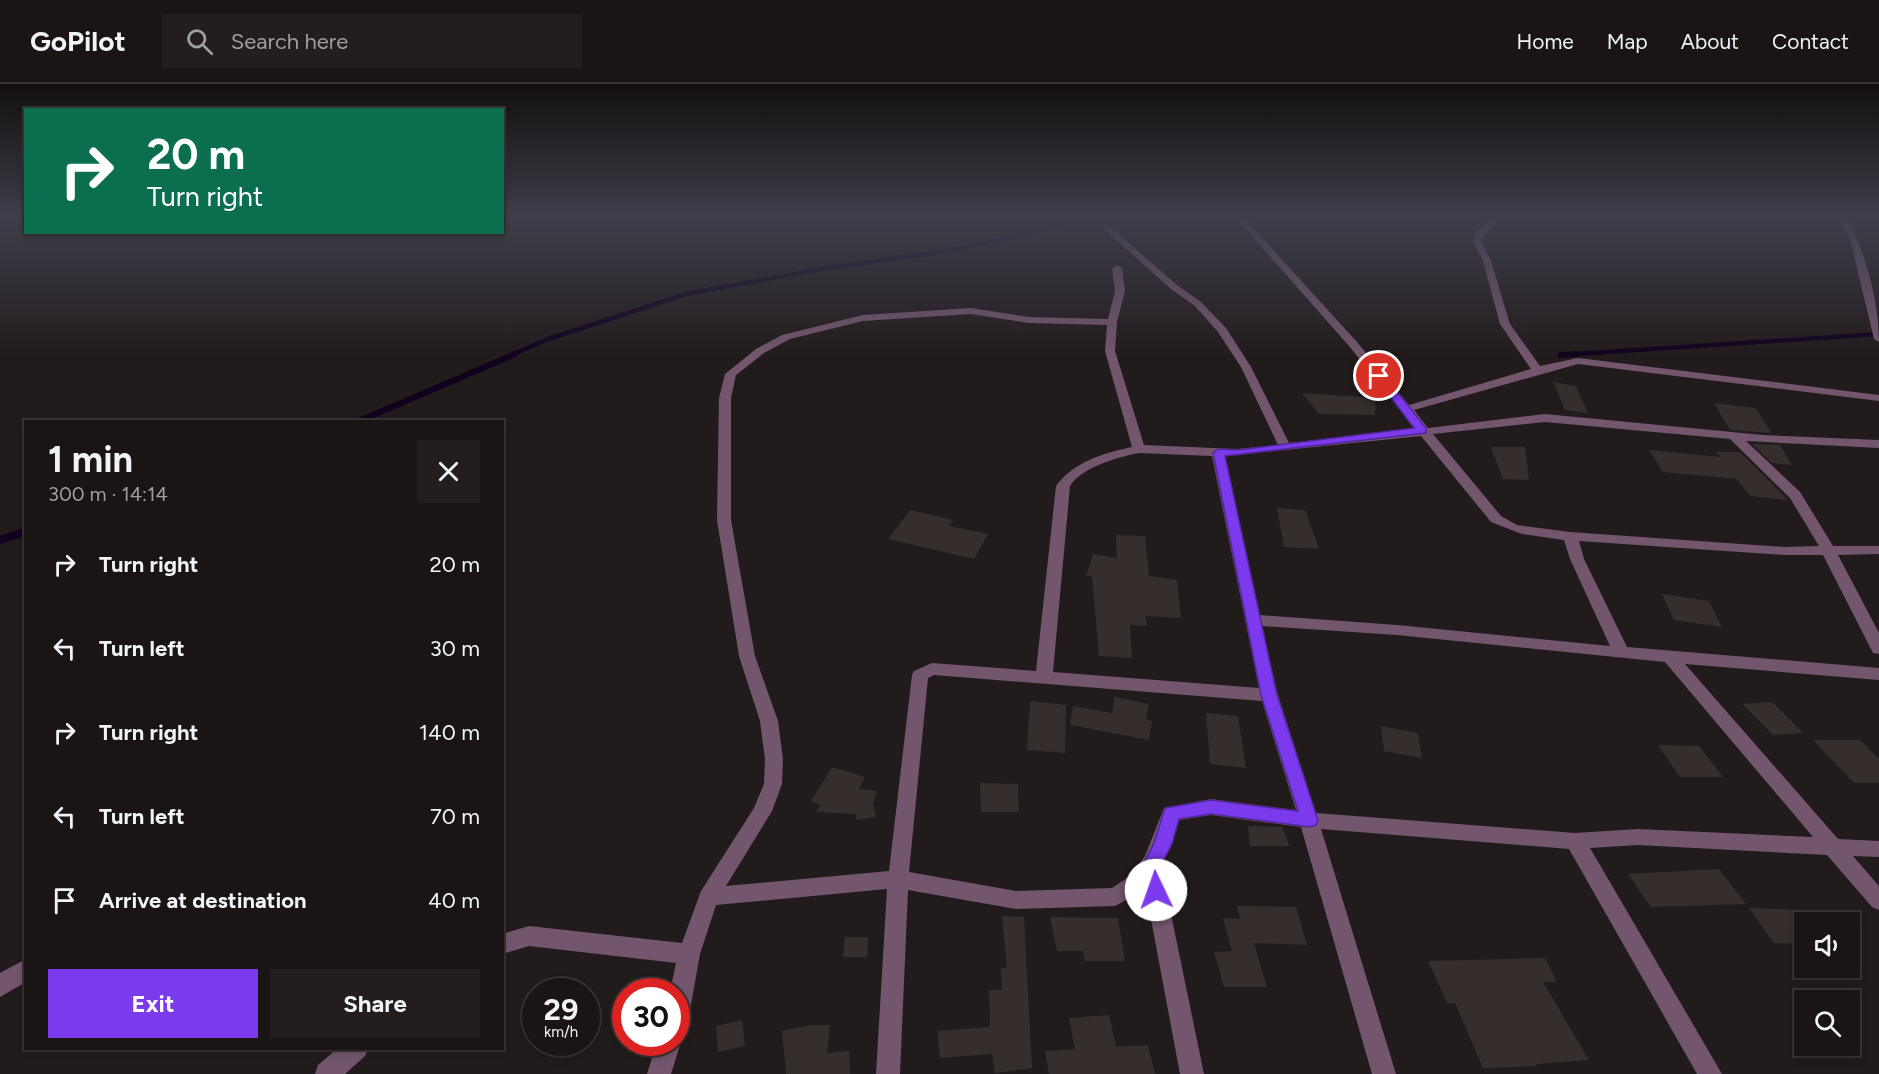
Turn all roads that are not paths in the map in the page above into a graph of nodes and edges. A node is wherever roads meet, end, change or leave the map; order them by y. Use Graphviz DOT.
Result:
graph roads {
  1 [pos="1150,265"];
  2 [pos="1282,265"];
  3 [pos="1488,265"];
  4 [pos="1861,265"];
  5 [pos="1117,268"];
  6 [pos="1112,322"];
  7 [pos="1879,339"];
  8 [pos="1538,371"];
  9 [pos="1879,398"];
  10 [pos="1406,408"];
  11 [pos="1422,431"];
  12 [pos="1733,436"];
  13 [pos="1879,444"];
  14 [pos="1285,447"];
  15 [pos="1139,449"];
  16 [pos="1218,453"];
  17 [pos="1570,536"];
  18 [pos="1879,550"];
  19 [pos="1828,552"];
  20 [pos="1252,620"];
  21 [pos="1879,649"];
  22 [pos="1621,652"];
  23 [pos="1670,657"];
  24 [pos="1879,674"];
  25 [pos="1044,678"];
  26 [pos="1269,695"];
  27 [pos="1310,820"];
  28 [pos="1575,841"];
  29 [pos="1831,845"];
  30 [pos="1879,849"];
  31 [pos="1151,867"];
  32 [pos="898,879"];
  33 [pos="708,897"];
  34 [pos="1879,901"];
  35 [pos="504,943"];
  36 [pos="689,954"];
  37 [pos="24,970"];
  38 [pos="684,978"];
  39 [pos="0,986"];
  40 [pos="355,1050"];
  41 [pos="665,1056"];
  42 [pos="327,1074"];
  43 [pos="659,1074"];
  44 [pos="888,1074"];
  45 [pos="1192,1074"];
  46 [pos="1384,1074"];
  47 [pos="1710,1074"];
  1 -- 14 [label="street"];
  2 -- 10 [label="street"];
  3 -- 8 [label="street"];
  4 -- 7 [label="street"];
  5 -- 6 [label="street"];
  6 -- 15 [label="street"];
  6 -- 33 [label="street"];
  8 -- 9 [label="street"];
  8 -- 10 [label="street"];
  10 -- 11 [label="street"];
  11 -- 12 [label="street"];
  11 -- 14 [label="street"];
  11 -- 17 [label="street"];
  12 -- 13 [label="street"];
  12 -- 19 [label="street"];
  14 -- 16 [label="street"];
  15 -- 16 [label="street"];
  15 -- 25 [label="street"];
  16 -- 20 [label="street"];
  17 -- 19 [label="street"];
  17 -- 22 [label="street"];
  18 -- 19 [label="street"];
  19 -- 21 [label="street"];
  20 -- 22 [label="street"];
  20 -- 26 [label="street"];
  22 -- 23 [label="street"];
  23 -- 24 [label="street"];
  23 -- 29 [label="street"];
  25 -- 26 [label="street"];
  25 -- 32 [label="street"];
  26 -- 27 [label="street"];
  27 -- 28 [label="street"];
  27 -- 31 [label="street"];
  27 -- 46 [label="street"];
  28 -- 29 [label="street"];
  28 -- 47 [label="street"];
  29 -- 30 [label="street"];
  29 -- 34 [label="street"];
  31 -- 32 [label="street"];
  31 -- 45 [label="street"];
  32 -- 33 [label="street"];
  32 -- 44 [label="street"];
  33 -- 36 [label="street"];
  35 -- 36 [label="street"];
  36 -- 38 [label="street"];
  37 -- 39 [label="street"];
  40 -- 42 [label="street"];
  41 -- 43 [label="street"];
}
